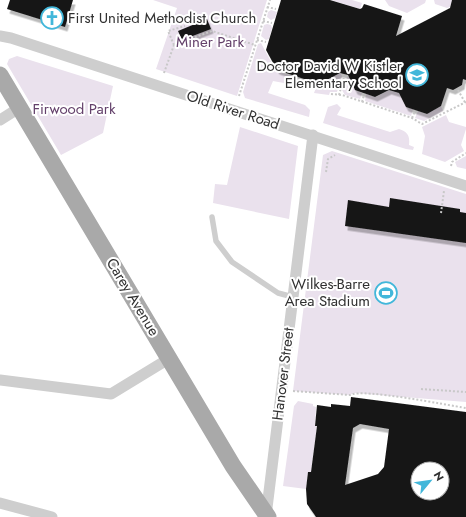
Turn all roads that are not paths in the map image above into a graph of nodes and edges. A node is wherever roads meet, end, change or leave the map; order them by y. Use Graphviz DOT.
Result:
graph roads {
  1 [pos="0,36"];
  2 [pos="0,75"];
  3 [pos="20,108"];
  4 [pos="0,120"];
  5 [pos="313,135"];
  6 [pos="466,186"];
  7 [pos="212,218"];
  8 [pos="293,297"];
  9 [pos="170,358"];
  10 [pos="0,380"];
  11 [pos="0,503"];
  12 [pos="267,516"];
  13 [pos="52,517"];
  1 -- 5 [label="street, Old River Road"];
  2 -- 3 [label="main road, Carey Avenue"];
  3 -- 4 [label="street"];
  3 -- 9 [label="main road, Carey Avenue"];
  5 -- 6 [label="street, Old River Road"];
  5 -- 8 [label="street, Hanover Street"];
  7 -- 8 [label="lane"];
  8 -- 12 [label="street, Hanover Street"];
  9 -- 10 [label="street"];
  9 -- 12 [label="main road, Carey Avenue"];
  11 -- 13 [label="street"];
}
